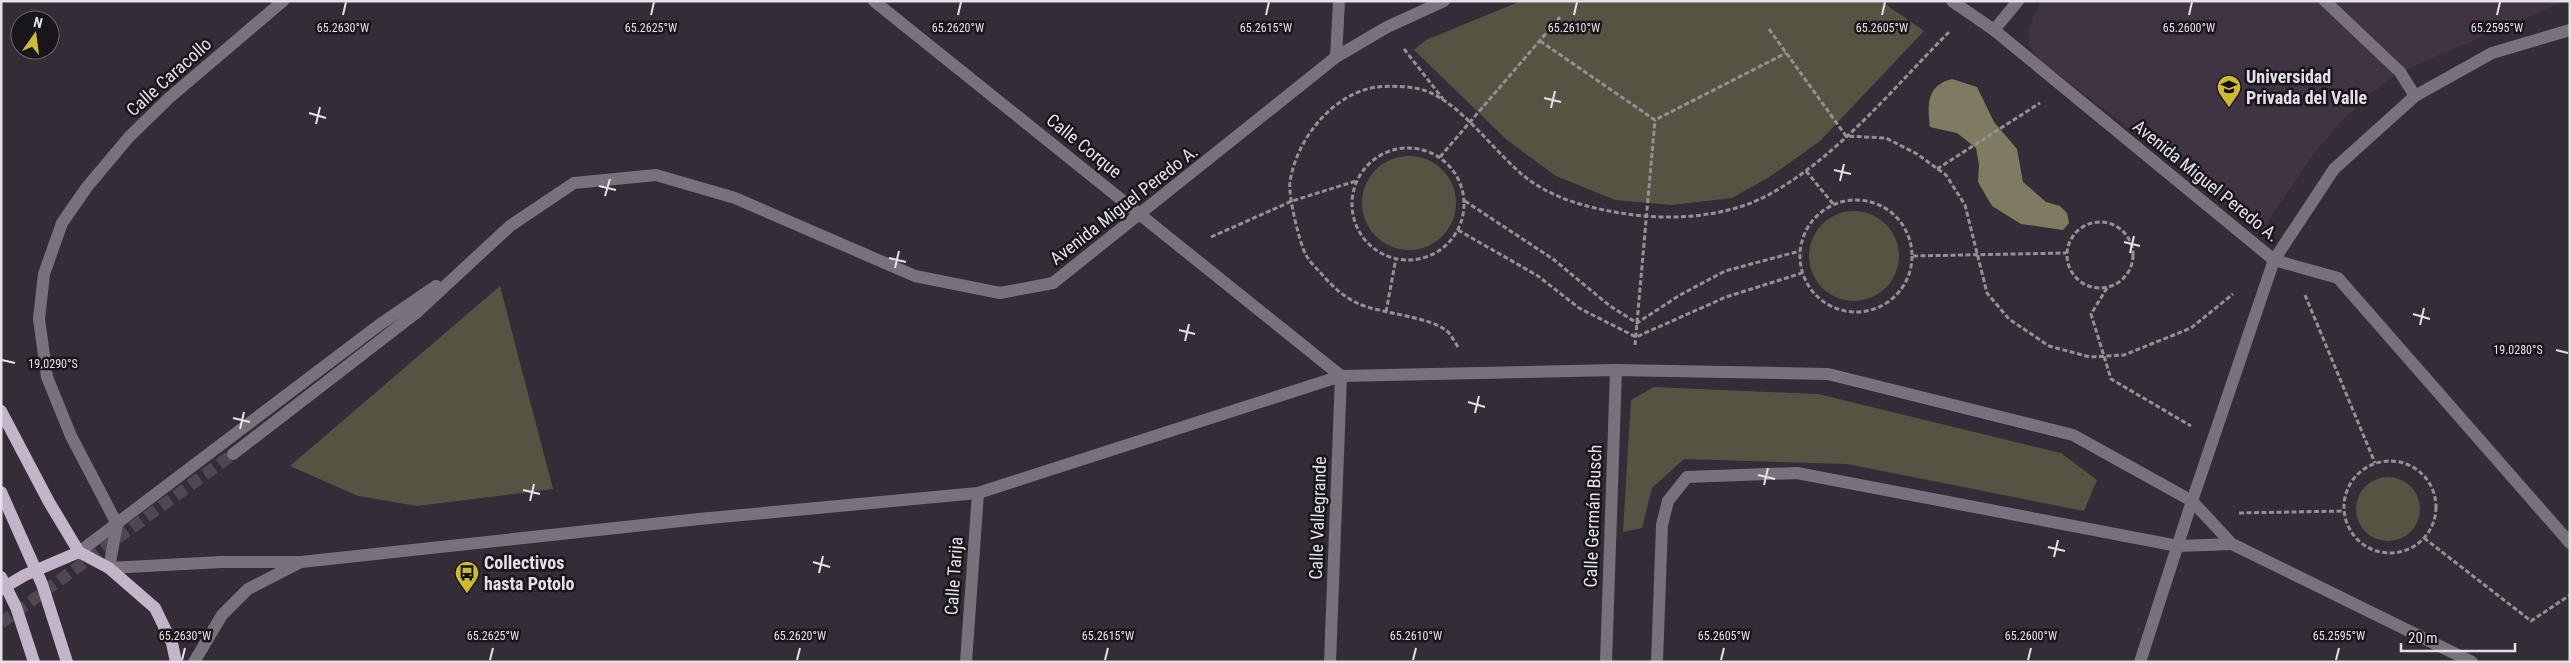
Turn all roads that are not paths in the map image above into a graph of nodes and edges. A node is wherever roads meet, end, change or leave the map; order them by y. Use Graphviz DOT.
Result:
graph roads {
  1 [pos="283,1"];
  2 [pos="874,1"];
  3 [pos="1339,1"];
  4 [pos="1444,1"];
  5 [pos="1952,1"];
  6 [pos="2018,1"];
  7 [pos="2326,1"];
  8 [pos="1994,30"];
  9 [pos="2570,30"];
  10 [pos="1336,58"];
  11 [pos="2414,96"];
  12 [pos="1141,214"];
  13 [pos="2274,260"];
  14 [pos="467,265"];
  15 [pos="1616,370"];
  16 [pos="1341,376"];
  17 [pos="1,411"];
  18 [pos="234,454"];
  19 [pos="1,492"];
  20 [pos="978,493"];
  21 [pos="2192,501"];
  22 [pos="117,524"];
  23 [pos="2570,543"];
  24 [pos="2232,544"];
  25 [pos="2178,546"];
  26 [pos="79,552"];
  27 [pos="301,562"];
  28 [pos="109,568"];
  29 [pos="1,577"];
  30 [pos="1,589"];
  31 [pos="34,662"];
  32 [pos="67,662"];
  33 [pos="176,662"];
  34 [pos="194,662"];
  35 [pos="966,662"];
  36 [pos="1330,662"];
  37 [pos="1606,662"];
  38 [pos="1657,662"];
  39 [pos="2140,662"];
  40 [pos="2472,662"];
  1 -- 22 [label="street, Calle Caracollo"];
  2 -- 12 [label="street, Calle Corque"];
  3 -- 10 [label="street"];
  4 -- 10 [label="street, Avenida Miguel Peredo A."];
  5 -- 8 [label="street, Avenida Miguel Peredo A."];
  6 -- 8 [label="street"];
  7 -- 11 [label="street"];
  8 -- 13 [label="street, Avenida Miguel Peredo A."];
  9 -- 11 [label="street"];
  10 -- 12 [label="street, Avenida Miguel Peredo A."];
  11 -- 13 [label="street"];
  12 -- 14 [label="street, Avenida Miguel Peredo A."];
  12 -- 16 [label="street, Calle Corque"];
  13 -- 21 [label="street"];
  13 -- 23 [label="street, Avenida Miguel Peredo A."];
  14 -- 18 [label="street"];
  14 -- 22 [label="street"];
  15 -- 16 [label="street"];
  15 -- 21 [label="street"];
  15 -- 37 [label="street, Calle Germán Busch"];
  16 -- 20 [label="street"];
  16 -- 36 [label="street, Calle Vallegrande"];
  17 -- 26 [label="main road"];
  19 -- 32 [label="main road, bridge"];
  20 -- 27 [label="street"];
  20 -- 35 [label="street, Calle Tarija"];
  21 -- 24 [label="street"];
  21 -- 25 [label="street"];
  22 -- 26 [label="street"];
  22 -- 28 [label="street"];
  24 -- 25 [label="street"];
  24 -- 40 [label="street"];
  25 -- 38 [label="street"];
  25 -- 39 [label="street"];
  26 -- 28 [label="main road"];
  26 -- 30 [label="main road"];
  27 -- 28 [label="street"];
  27 -- 34 [label="street"];
  28 -- 33 [label="main road"];
  29 -- 31 [label="main road, bridge"];
}
